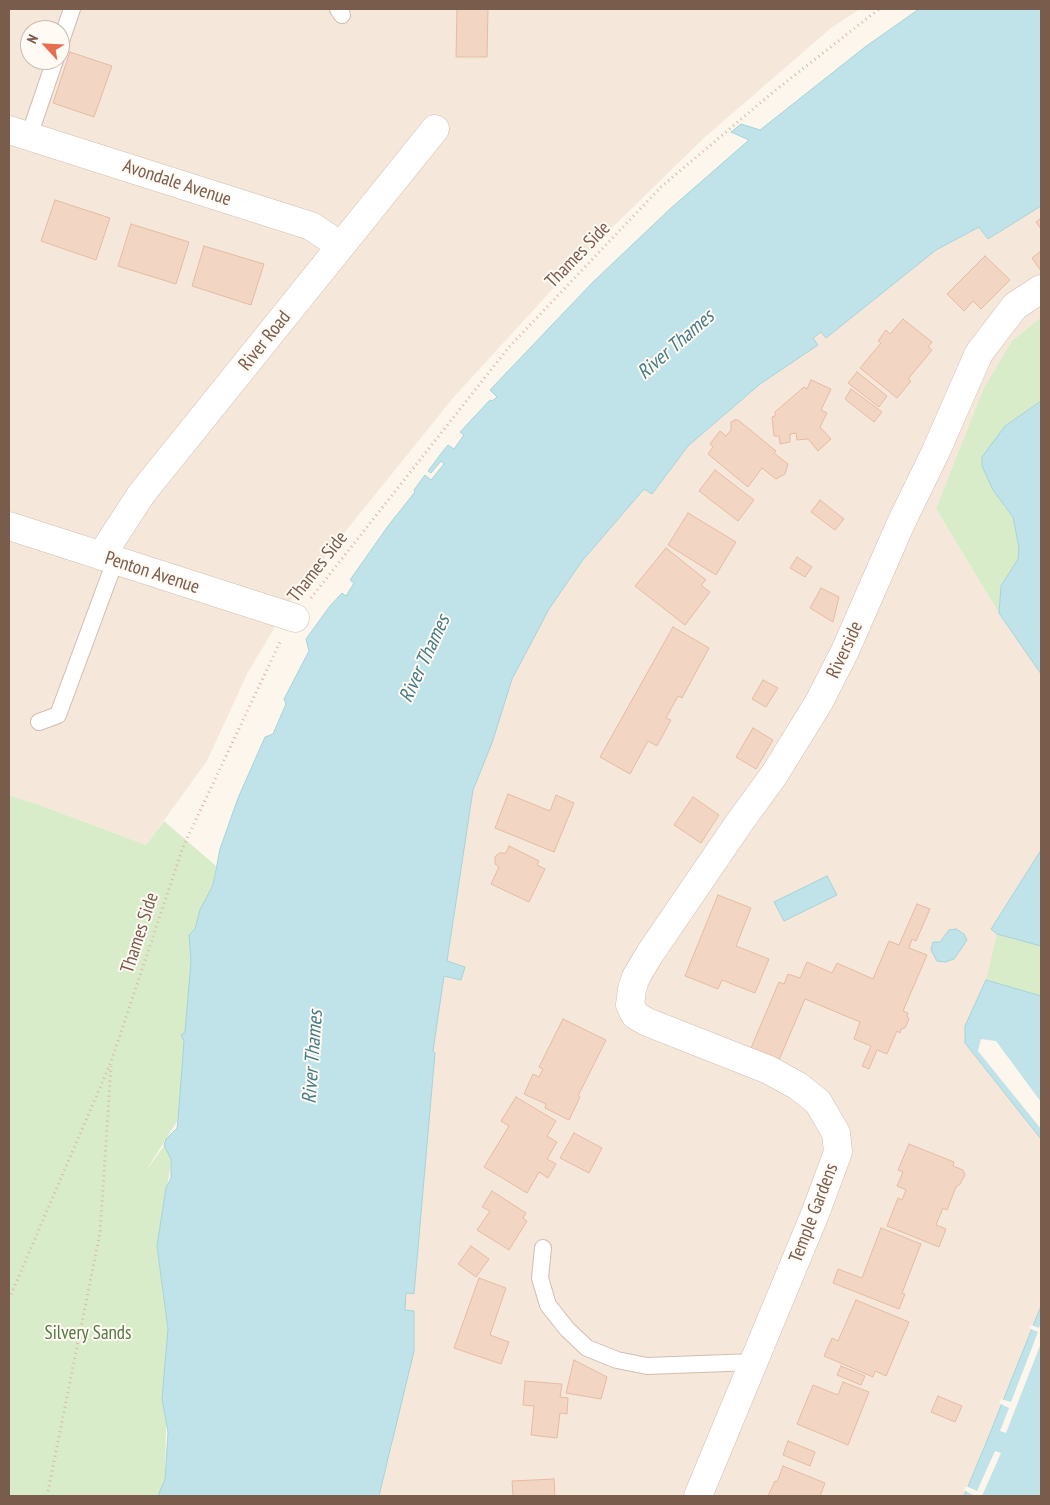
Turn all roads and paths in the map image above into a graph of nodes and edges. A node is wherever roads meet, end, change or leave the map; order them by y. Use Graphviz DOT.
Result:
graph roads {
  1 [pos="879,9"];
  2 [pos="50,70"];
  3 [pos="435,130"];
  4 [pos="19,133"];
  5 [pos="341,246"];
  6 [pos="1041,289"];
  7 [pos="9,526"];
  8 [pos="108,559"];
  9 [pos="295,618"];
  10 [pos="39,722"];
  11 [pos="630,1005"];
  12 [pos="111,1062"];
  13 [pos="543,1248"];
  14 [pos="9,1298"];
  15 [pos="754,1362"];
  16 [pos="47,1496"];
  17 [pos="698,1496"];
  1 -- 9 [label="path, Thames Side"];
  2 -- 4 [label="lane"];
  3 -- 5 [label="street, River Road"];
  4 -- 5 [label="street, Avondale Avenue"];
  5 -- 8 [label="street, River Road"];
  6 -- 11 [label="street, Riverside"];
  7 -- 8 [label="street, Penton Avenue"];
  8 -- 9 [label="street, Penton Avenue"];
  8 -- 10 [label="lane"];
  9 -- 12 [label="path, Thames Side"];
  11 -- 15 [label="street, Temple Gardens"];
  12 -- 14 [label="path, Thames Side"];
  12 -- 16 [label="path"];
  13 -- 15 [label="lane"];
  15 -- 17 [label="street, Temple Gardens"];
}
